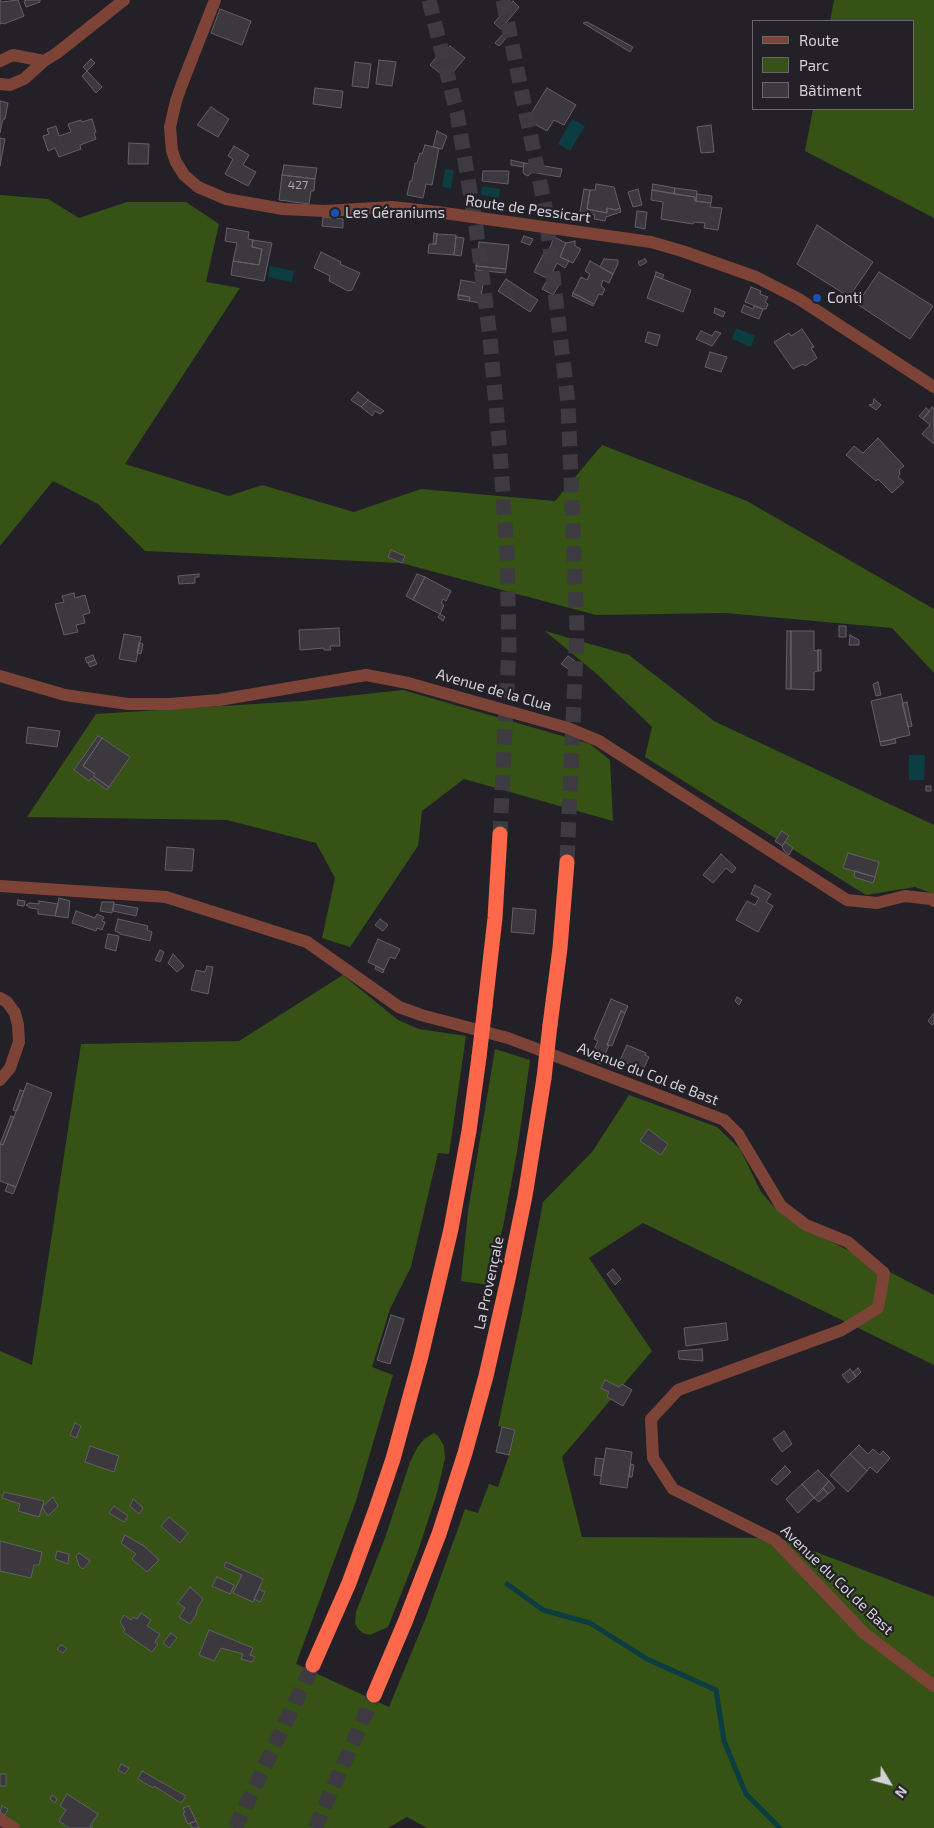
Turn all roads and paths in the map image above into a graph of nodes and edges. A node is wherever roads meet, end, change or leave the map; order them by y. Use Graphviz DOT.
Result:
graph roads {
  1 [pos="124,0"];
  2 [pos="215,0"];
  3 [pos="0,61"];
  4 [pos="44,61"];
  5 [pos="0,84"];
  6 [pos="934,387"];
  7 [pos="0,676"];
  8 [pos="500,834"];
  9 [pos="567,862"];
  10 [pos="0,886"];
  11 [pos="934,901"];
  12 [pos="0,998"];
  13 [pos="0,1080"];
  14 [pos="313,1665"];
  15 [pos="934,1686"];
  16 [pos="374,1695"];
  17 [pos="0,1819"];
  18 [pos="14,1828"];
  1 -- 4 [label="street"];
  2 -- 6 [label="street, Route de Pessicart"];
  3 -- 4 [label="street"];
  4 -- 5 [label="street"];
  7 -- 11 [label="street, Avenue de la Clua"];
  8 -- 14 [label="highway, bridge"];
  9 -- 16 [label="highway, La Provençale, bridge"];
  10 -- 15 [label="street, Avenue du Col de Bast"];
  12 -- 13 [label="street"];
  17 -- 18 [label="street"];
}
